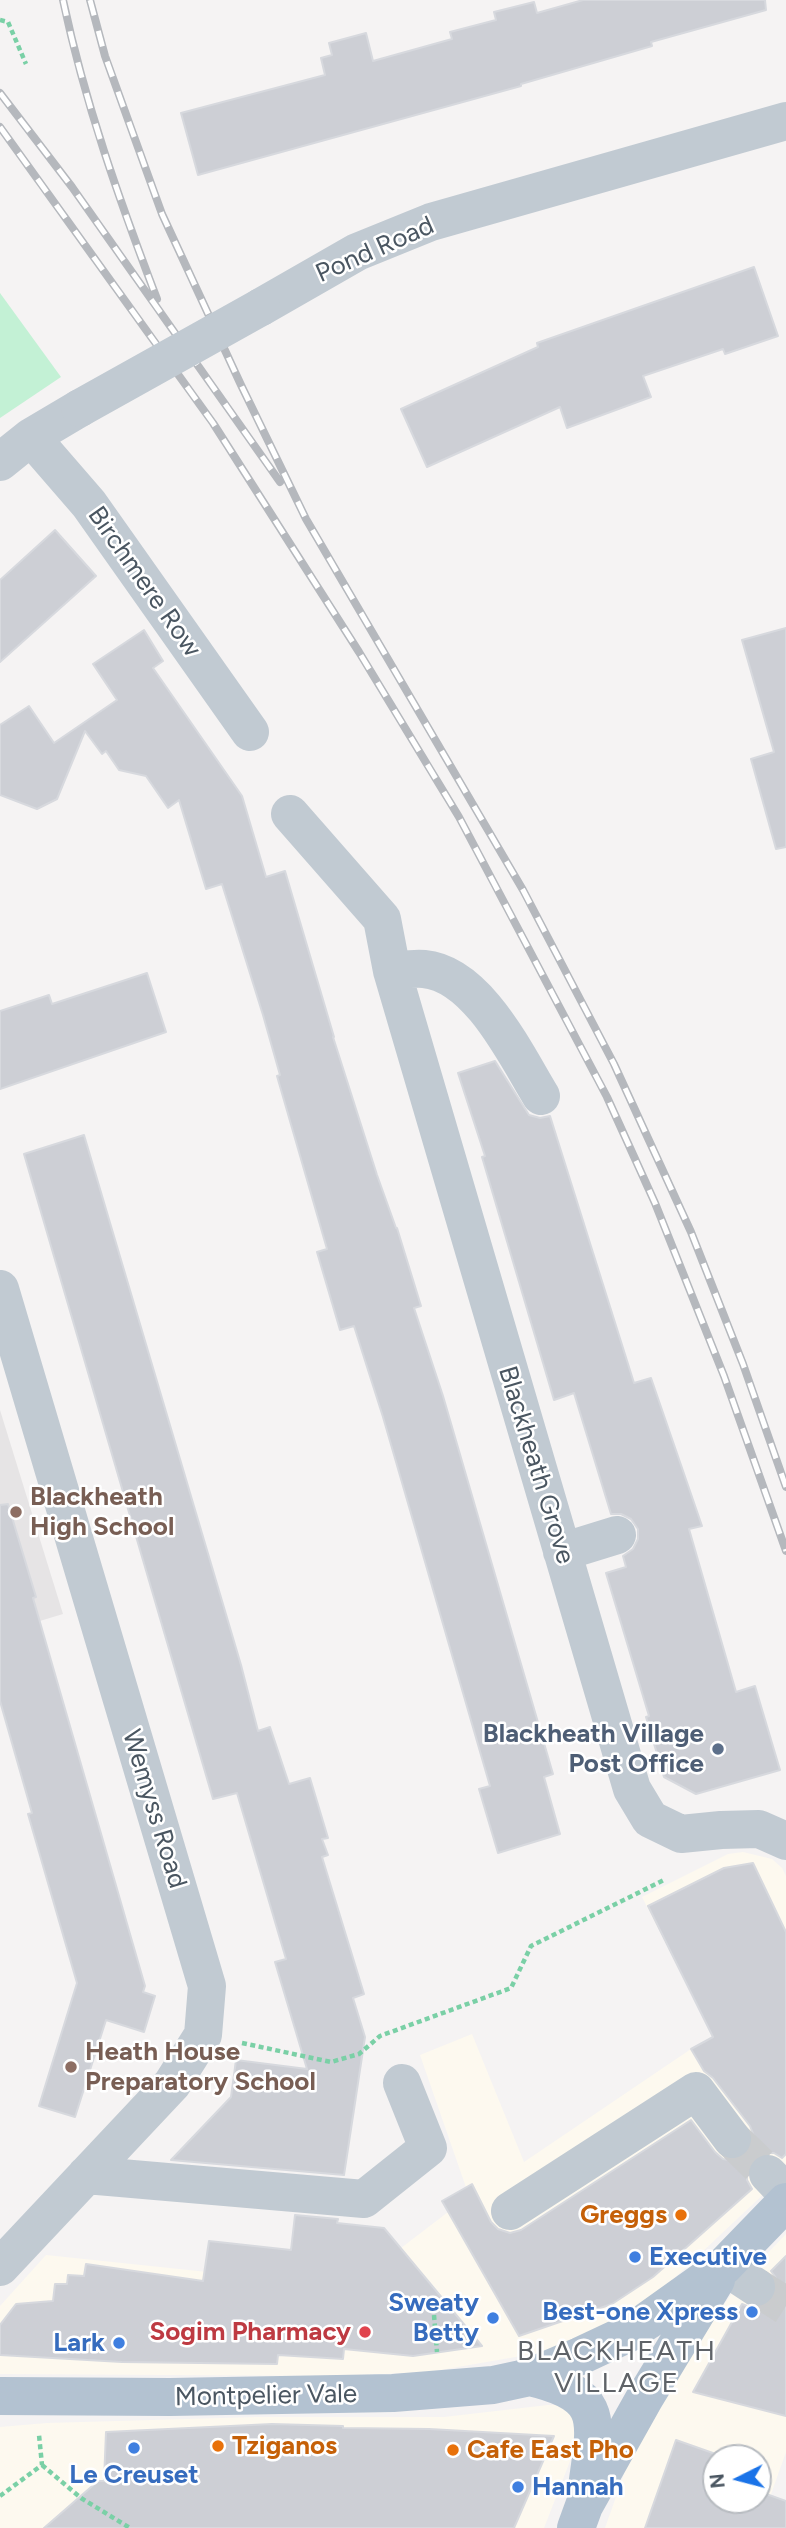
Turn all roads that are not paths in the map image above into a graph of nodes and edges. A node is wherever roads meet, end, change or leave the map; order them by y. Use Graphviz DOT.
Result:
graph roads {
  1 [pos="786,121"];
  2 [pos="31,437"];
  3 [pos="0,462"];
  4 [pos="250,732"];
  5 [pos="290,814"];
  6 [pos="392,971"];
  7 [pos="541,1096"];
  8 [pos="0,1289"];
  9 [pos="617,1535"];
  10 [pos="562,1552"];
  11 [pos="786,1841"];
  12 [pos="402,2083"];
  13 [pos="732,2139"];
  14 [pos="86,2175"];
  15 [pos="780,2190"];
  16 [pos="510,2211"];
  17 [pos="724,2266"];
  18 [pos="0,2267"];
  19 [pos="756,2287"];
  20 [pos="530,2377"];
  21 [pos="0,2396"];
  22 [pos="580,2517"];
  1 -- 2 [label="street, Pond Road, bridge"];
  2 -- 3 [label="street, Pond Road"];
  2 -- 4 [label="street, Birchmere Row"];
  5 -- 6 [label="street, Blackheath Grove"];
  6 -- 7 [label="street"];
  6 -- 10 [label="street, Blackheath Grove"];
  8 -- 14 [label="street, Wemyss Road"];
  9 -- 10 [label="street"];
  10 -- 11 [label="street, Blackheath Grove"];
  12 -- 14 [label="street"];
  13 -- 16 [label="street"];
  14 -- 18 [label="street, Wemyss Road"];
  15 -- 17 [label="main road"];
  17 -- 19 [label="street"];
  17 -- 20 [label="main road, Montpelier Vale"];
  17 -- 22 [label="main road"];
  20 -- 21 [label="main road, Montpelier Vale"];
  20 -- 22 [label="main road, Montpelier Vale"];
}
